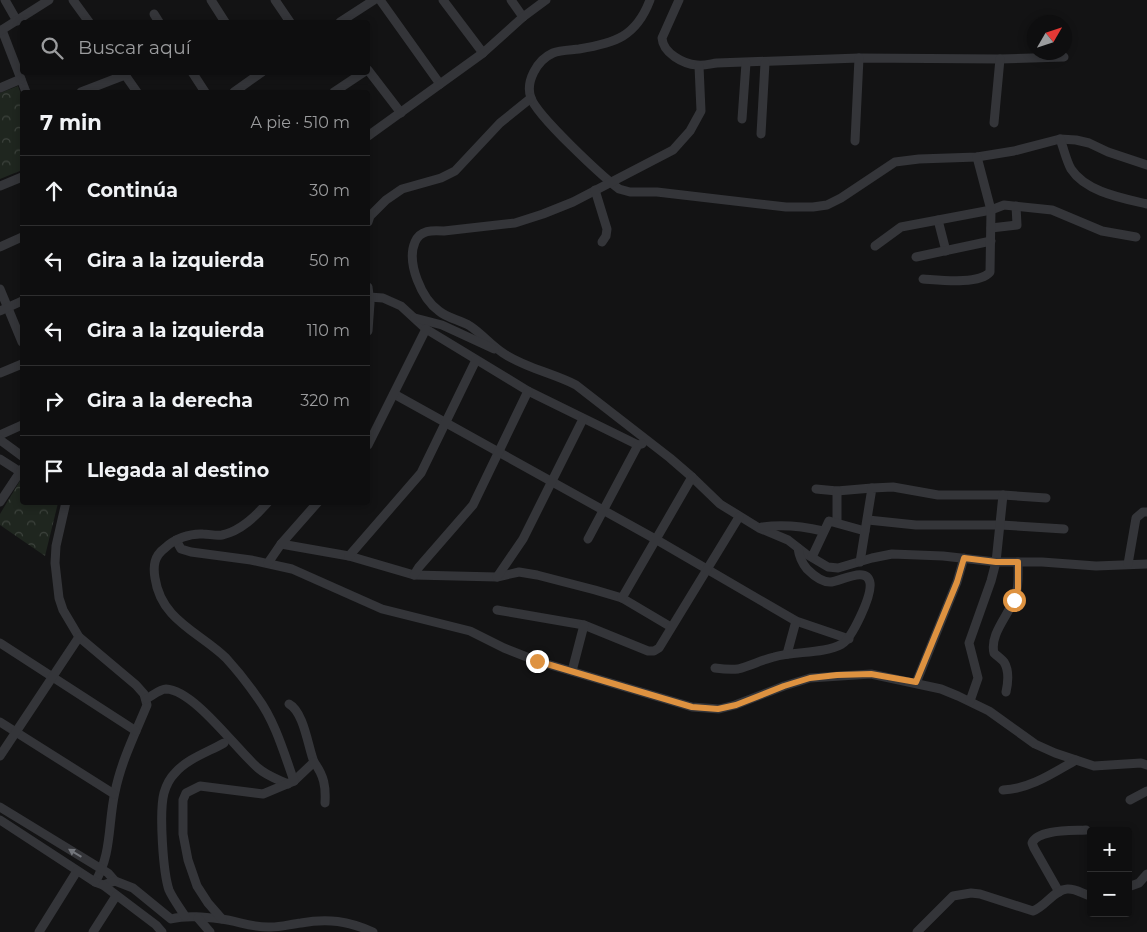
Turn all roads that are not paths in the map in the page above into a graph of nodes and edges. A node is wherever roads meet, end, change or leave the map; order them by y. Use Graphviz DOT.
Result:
graph roads {
  1 [pos="5,0"];
  2 [pos="49,0"];
  3 [pos="73,0"];
  4 [pos="211,0"];
  5 [pos="275,0"];
  6 [pos="374,0"];
  7 [pos="380,0"];
  8 [pos="443,0"];
  9 [pos="511,0"];
  10 [pos="546,0"];
  11 [pos="650,0"];
  12 [pos="679,0"];
  13 [pos="154,14"];
  14 [pos="523,17"];
  15 [pos="87,20"];
  16 [pos="158,20"];
  17 [pos="224,20"];
  18 [pos="289,20"];
  19 [pos="343,20"];
  20 [pos="17,21"];
  21 [pos="1,31"];
  22 [pos="483,53"];
  23 [pos="859,58"];
  24 [pos="1027,58"];
  25 [pos="1000,59"];
  26 [pos="18,60"];
  27 [pos="746,63"];
  28 [pos="766,63"];
  29 [pos="699,66"];
  30 [pos="20,73"];
  31 [pos="370,73"];
  32 [pos="20,75"];
  33 [pos="122,75"];
  34 [pos="125,75"];
  35 [pos="194,75"];
  36 [pos="256,75"];
  37 [pos="360,75"];
  38 [pos="21,79"];
  39 [pos="440,84"];
  40 [pos="0,88"];
  41 [pos="25,90"];
  42 [pos="86,90"];
  43 [pos="136,90"];
  44 [pos="204,90"];
  45 [pos="237,90"];
  46 [pos="337,90"];
  47 [pos="531,98"];
  48 [pos="401,113"];
  49 [pos="742,119"];
  50 [pos="994,123"];
  51 [pos="761,134"];
  52 [pos="370,135"];
  53 [pos="1060,139"];
  54 [pos="855,141"];
  55 [pos="977,157"];
  56 [pos="1147,165"];
  57 [pos="20,178"];
  58 [pos="610,183"];
  59 [pos="0,186"];
  60 [pos="595,190"];
  61 [pos="1147,204"];
  62 [pos="1016,206"];
  63 [pos="991,210"];
  64 [pos="370,216"];
  65 [pos="938,220"];
  66 [pos="991,228"];
  67 [pos="1136,237"];
  68 [pos="20,238"];
  69 [pos="991,241"];
  70 [pos="602,242"];
  71 [pos="875,246"];
  72 [pos="0,247"];
  73 [pos="946,251"];
  74 [pos="916,257"];
  75 [pos="924,279"];
  76 [pos="0,290"];
  77 [pos="20,302"];
  78 [pos="370,302"];
  79 [pos="4,309"];
  80 [pos="415,318"];
  81 [pos="426,329"];
  82 [pos="20,338"];
  83 [pos="503,353"];
  84 [pos="476,360"];
  85 [pos="20,365"];
  86 [pos="0,373"];
  87 [pos="528,391"];
  88 [pos="394,394"];
  89 [pos="583,419"];
  90 [pos="446,423"];
  91 [pos="20,426"];
  92 [pos="0,435"];
  93 [pos="0,440"];
  94 [pos="370,441"];
  95 [pos="648,441"];
  96 [pos="638,445"];
  97 [pos="499,452"];
  98 [pos="20,455"];
  99 [pos="0,459"];
  100 [pos="20,470"];
  101 [pos="20,474"];
  102 [pos="692,477"];
  103 [pos="552,482"];
  104 [pos="872,488"];
  105 [pos="816,489"];
  106 [pos="837,491"];
  107 [pos="1003,495"];
  108 [pos="1046,498"];
  109 [pos="0,502"];
  110 [pos="65,505"];
  111 [pos="265,505"];
  112 [pos="315,505"];
  113 [pos="604,511"];
  114 [pos="1147,512"];
  115 [pos="739,517"];
  116 [pos="868,520"];
  117 [pos="837,522"];
  118 [pos="1000,525"];
  119 [pos="759,528"];
  120 [pos="1064,529"];
  121 [pos="824,531"];
  122 [pos="865,531"];
  123 [pos="588,539"];
  124 [pos="176,540"];
  125 [pos="656,540"];
  126 [pos="282,544"];
  127 [pos="798,548"];
  128 [pos="349,556"];
  129 [pos="812,557"];
  130 [pos="964,558"];
  131 [pos="860,562"];
  132 [pos="996,562"];
  133 [pos="1018,562"];
  134 [pos="268,563"];
  135 [pos="1128,564"];
  136 [pos="1147,564"];
  137 [pos="708,570"];
  138 [pos="414,575"];
  139 [pos="497,576"];
  140 [pos="622,598"];
  141 [pos="497,610"];
  142 [pos="796,621"];
  143 [pos="584,625"];
  144 [pos="671,627"];
  145 [pos="79,637"];
  146 [pos="849,639"];
  147 [pos="0,643"];
  148 [pos="787,654"];
  149 [pos="715,668"];
  150 [pos="572,671"];
  151 [pos="52,677"];
  152 [pos="916,682"];
  153 [pos="1006,692"];
  154 [pos="146,699"];
  155 [pos="970,701"];
  156 [pos="290,704"];
  157 [pos="0,722"];
  158 [pos="136,731"];
  159 [pos="16,732"];
  160 [pos="224,743"];
  161 [pos="0,756"];
  162 [pos="1076,760"];
  163 [pos="314,762"];
  164 [pos="1147,765"];
  165 [pos="291,782"];
  166 [pos="1004,790"];
  167 [pos="1147,791"];
  168 [pos="114,794"];
  169 [pos="1130,800"];
  170 [pos="325,803"];
  171 [pos="0,807"];
  172 [pos="0,820"];
  173 [pos="1086,830"];
  174 [pos="103,870"];
  175 [pos="77,871"];
  176 [pos="1147,874"];
  177 [pos="115,880"];
  178 [pos="99,883"];
  179 [pos="1132,886"];
  180 [pos="1059,892"];
  181 [pos="1087,895"];
  182 [pos="116,896"];
  183 [pos="184,916"];
  184 [pos="198,918"];
  185 [pos="222,919"];
  186 [pos="39,932"];
  187 [pos="93,932"];
  188 [pos="162,932"];
  189 [pos="210,932"];
  190 [pos="373,932"];
  191 [pos="917,932"];
  1 -- 20 [label="street"];
  2 -- 20 [label="street"];
  3 -- 15 [label="street"];
  4 -- 17 [label="street"];
  5 -- 18 [label="street"];
  6 -- 19 [label="street"];
  7 -- 39 [label="street"];
  8 -- 22 [label="street"];
  9 -- 14 [label="street"];
  10 -- 14 [label="street"];
  11 -- 47 [label="street"];
  12 -- 29 [label="street"];
  13 -- 16 [label="street"];
  14 -- 22 [label="street"];
  20 -- 21 [label="street"];
  21 -- 26 [label="street"];
  22 -- 39 [label="street"];
  23 -- 25 [label="street"];
  23 -- 28 [label="street"];
  23 -- 54 [label="street"];
  24 -- 25 [label="street"];
  25 -- 50 [label="street"];
  26 -- 30 [label="street"];
  27 -- 28 [label="street"];
  27 -- 29 [label="street"];
  27 -- 49 [label="street"];
  28 -- 51 [label="street"];
  29 -- 58 [label="street"];
  31 -- 48 [label="street"];
  32 -- 38 [label="street"];
  33 -- 42 [label="street"];
  34 -- 43 [label="street"];
  35 -- 44 [label="street"];
  36 -- 45 [label="street"];
  37 -- 46 [label="street"];
  38 -- 40 [label="street"];
  38 -- 41 [label="street"];
  39 -- 48 [label="street"];
  47 -- 58 [label="street"];
  47 -- 64 [label="street"];
  48 -- 52 [label="street"];
  53 -- 55 [label="street"];
  53 -- 56 [label="street"];
  53 -- 61 [label="street"];
  55 -- 58 [label="street"];
  55 -- 63 [label="street"];
  57 -- 59 [label="street"];
  58 -- 60 [label="street"];
  60 -- 70 [label="street"];
  60 -- 83 [label="street"];
  62 -- 63 [label="street"];
  62 -- 66 [label="street"];
  62 -- 67 [label="street"];
  63 -- 65 [label="street"];
  63 -- 66 [label="street"];
  65 -- 71 [label="street"];
  65 -- 73 [label="street"];
  66 -- 69 [label="street"];
  68 -- 72 [label="street"];
  69 -- 73 [label="street"];
  69 -- 75 [label="street"];
  73 -- 74 [label="street"];
  76 -- 79 [label="street"];
  77 -- 79 [label="street"];
  78 -- 80 [label="street"];
  79 -- 82 [label="street"];
  80 -- 81 [label="street"];
  80 -- 83 [label="street"];
  81 -- 84 [label="street"];
  81 -- 88 [label="street"];
  83 -- 95 [label="street"];
  84 -- 87 [label="street"];
  84 -- 90 [label="street"];
  85 -- 86 [label="street"];
  87 -- 89 [label="street"];
  87 -- 97 [label="street"];
  88 -- 90 [label="street"];
  88 -- 94 [label="street"];
  89 -- 96 [label="street"];
  89 -- 103 [label="street"];
  90 -- 97 [label="street"];
  90 -- 128 [label="street"];
  91 -- 92 [label="street"];
  93 -- 98 [label="street"];
  95 -- 96 [label="street"];
  95 -- 102 [label="street"];
  96 -- 113 [label="street"];
  97 -- 103 [label="street"];
  97 -- 138 [label="street"];
  99 -- 100 [label="street"];
  101 -- 109 [label="street"];
  102 -- 115 [label="street"];
  102 -- 125 [label="street"];
  103 -- 113 [label="street"];
  103 -- 139 [label="street"];
  104 -- 106 [label="street"];
  104 -- 107 [label="street"];
  104 -- 116 [label="street"];
  105 -- 106 [label="street"];
  106 -- 117 [label="street"];
  107 -- 108 [label="street"];
  107 -- 118 [label="street"];
  110 -- 145 [label="street"];
  111 -- 124 [label="street"];
  112 -- 126 [label="street"];
  113 -- 123 [label="street"];
  113 -- 125 [label="street"];
  114 -- 135 [label="street"];
  115 -- 119 [label="street"];
  115 -- 137 [label="street"];
  116 -- 118 [label="street"];
  116 -- 122 [label="street"];
  117 -- 121 [label="street"];
  117 -- 122 [label="street"];
  118 -- 120 [label="street"];
  118 -- 132 [label="street"];
  119 -- 121 [label="street"];
  119 -- 127 [label="street"];
  121 -- 129 [label="street"];
  122 -- 131 [label="street"];
  124 -- 134 [label="street"];
  124 -- 165 [label="street"];
  125 -- 137 [label="street"];
  125 -- 140 [label="street"];
  126 -- 128 [label="street"];
  126 -- 134 [label="street"];
  127 -- 129 [label="street"];
  127 -- 146 [label="street"];
  128 -- 138 [label="street"];
  129 -- 131 [label="street"];
  130 -- 131 [label="street"];
  130 -- 132 [label="street"];
  130 -- 152 [label="street"];
  132 -- 133 [label="street"];
  132 -- 155 [label="street"];
  133 -- 135 [label="street"];
  133 -- 153 [label="street"];
  134 -- 150 [label="street"];
  135 -- 136 [label="street"];
  137 -- 142 [label="street"];
  137 -- 144 [label="street"];
  138 -- 139 [label="street"];
  139 -- 140 [label="street"];
  140 -- 144 [label="street"];
  141 -- 143 [label="street"];
  142 -- 146 [label="street"];
  142 -- 148 [label="street"];
  143 -- 144 [label="street"];
  143 -- 150 [label="street"];
  145 -- 151 [label="street"];
  145 -- 154 [label="street"];
  146 -- 148 [label="street"];
  147 -- 151 [label="street"];
  148 -- 149 [label="street"];
  150 -- 152 [label="street"];
  151 -- 158 [label="street"];
  151 -- 159 [label="street"];
  152 -- 155 [label="street"];
  154 -- 158 [label="street"];
  154 -- 165 [label="street"];
  155 -- 162 [label="street"];
  156 -- 163 [label="street"];
  157 -- 159 [label="street"];
  158 -- 168 [label="street"];
  159 -- 161 [label="street"];
  159 -- 168 [label="street"];
  160 -- 183 [label="street"];
  162 -- 164 [label="street"];
  162 -- 166 [label="street"];
  163 -- 165 [label="street"];
  163 -- 170 [label="street"];
  165 -- 185 [label="street"];
  167 -- 169 [label="street"];
  168 -- 174 [label="street"];
  174 -- 171 [label="street, one-way"];
  172 -- 175 [label="street"];
  173 -- 180 [label="street"];
  174 -- 177 [label="street"];
  174 -- 178 [label="street"];
  175 -- 178 [label="street"];
  175 -- 186 [label="street"];
  176 -- 179 [label="street"];
  177 -- 178 [label="street"];
  177 -- 183 [label="street"];
  178 -- 182 [label="street"];
  180 -- 181 [label="street"];
  180 -- 191 [label="street"];
  182 -- 187 [label="street"];
  182 -- 188 [label="street"];
  183 -- 184 [label="street"];
  184 -- 185 [label="street"];
  184 -- 189 [label="street"];
  185 -- 190 [label="street"];
}
